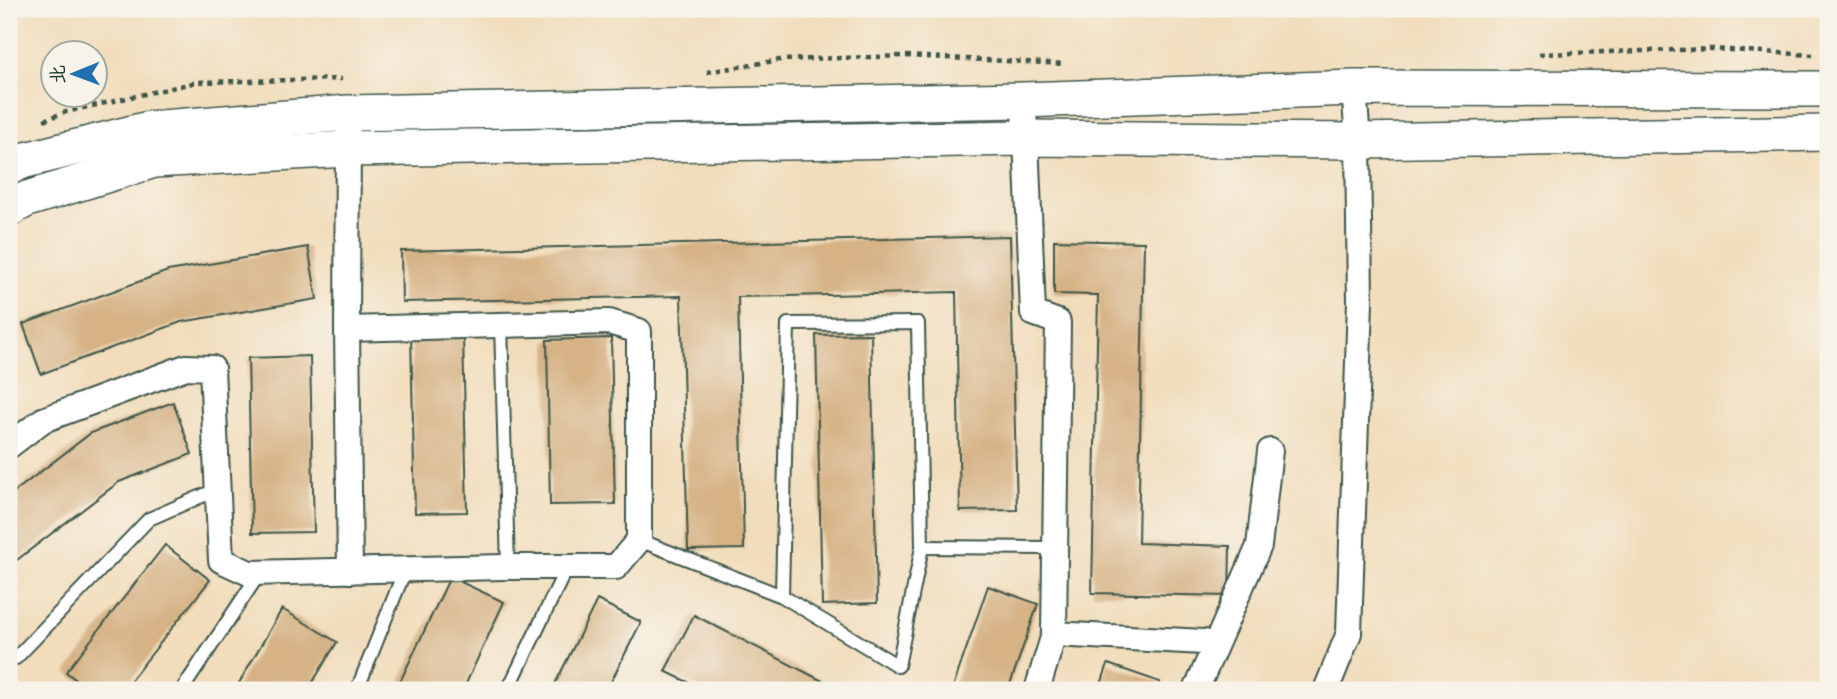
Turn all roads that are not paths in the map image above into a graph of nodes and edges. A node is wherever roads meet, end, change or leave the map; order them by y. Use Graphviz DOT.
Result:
graph roads {
  1 [pos="1354,88"];
  2 [pos="1828,89"];
  3 [pos="1023,100"];
  4 [pos="348,113"];
  5 [pos="1828,134"];
  6 [pos="1026,138"];
  7 [pos="1358,141"];
  8 [pos="347,149"];
  9 [pos="9,167"];
  10 [pos="9,209"];
  11 [pos="501,324"];
  12 [pos="347,328"];
  13 [pos="9,446"];
  14 [pos="1270,451"];
  15 [pos="218,489"];
  16 [pos="639,540"];
  17 [pos="922,547"];
  18 [pos="1055,548"];
  19 [pos="508,567"];
  20 [pos="567,567"];
  21 [pos="405,570"];
  22 [pos="350,571"];
  23 [pos="259,573"];
  24 [pos="782,596"];
  25 [pos="1054,634"];
  26 [pos="1215,645"];
  27 [pos="16,658"];
  28 [pos="182,690"];
  29 [pos="357,690"];
  30 [pos="508,690"];
  31 [pos="1037,690"];
  32 [pos="1196,690"];
  33 [pos="1326,690"];
  1 -- 2 [label="main road"];
  1 -- 3 [label="main road"];
  1 -- 7 [label="street"];
  3 -- 4 [label="main road"];
  3 -- 6 [label="street"];
  4 -- 8 [label="street"];
  4 -- 9 [label="main road"];
  5 -- 7 [label="main road"];
  6 -- 7 [label="main road"];
  6 -- 8 [label="main road"];
  6 -- 18 [label="street"];
  7 -- 33 [label="street"];
  8 -- 10 [label="main road"];
  8 -- 12 [label="street"];
  11 -- 12 [label="street"];
  11 -- 16 [label="street"];
  11 -- 19 [label="lane"];
  12 -- 22 [label="street"];
  13 -- 15 [label="street"];
  14 -- 26 [label="street"];
  15 -- 23 [label="street"];
  15 -- 27 [label="lane"];
  16 -- 20 [label="street"];
  16 -- 24 [label="lane"];
  17 -- 18 [label="lane"];
  17 -- 24 [label="lane"];
  17 -- 24 [label="lane"];
  18 -- 25 [label="street"];
  19 -- 20 [label="street"];
  19 -- 21 [label="street"];
  20 -- 30 [label="lane"];
  21 -- 22 [label="street"];
  21 -- 29 [label="lane"];
  22 -- 23 [label="street"];
  23 -- 28 [label="lane"];
  25 -- 26 [label="street"];
  25 -- 31 [label="street"];
  26 -- 32 [label="street"];
}
